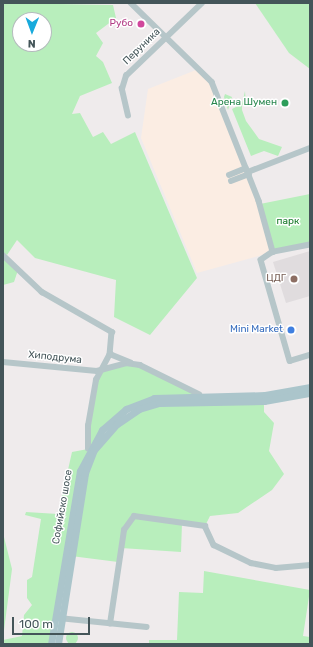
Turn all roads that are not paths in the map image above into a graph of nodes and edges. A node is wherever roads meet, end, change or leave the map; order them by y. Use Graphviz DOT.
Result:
graph roads {
  1 [pos="131,3"];
  2 [pos="202,3"];
  3 [pos="167,35"];
  4 [pos="128,116"];
  5 [pos="310,148"];
  6 [pos="248,172"];
  7 [pos="230,178"];
  8 [pos="310,245"];
  9 [pos="272,252"];
  10 [pos="3,255"];
  11 [pos="110,354"];
  12 [pos="310,355"];
  13 [pos="3,362"];
  14 [pos="140,365"];
  15 [pos="105,368"];
  16 [pos="88,370"];
  17 [pos="96,380"];
  18 [pos="310,387"];
  19 [pos="310,393"];
  20 [pos="199,394"];
  21 [pos="88,449"];
  22 [pos="310,565"];
  23 [pos="58,618"];
  24 [pos="110,624"];
  25 [pos="147,627"];
  26 [pos="51,644"];
  27 [pos="58,644"];
  1 -- 3 [label="street"];
  2 -- 3 [label="street, Перуника"];
  3 -- 4 [label="street, Перуника"];
  3 -- 6 [label="street"];
  5 -- 6 [label="street"];
  6 -- 7 [label="street"];
  6 -- 9 [label="street"];
  8 -- 9 [label="street"];
  9 -- 12 [label="street"];
  10 -- 11 [label="street"];
  11 -- 14 [label="street"];
  11 -- 15 [label="street"];
  13 -- 16 [label="street, Хиподрума"];
  14 -- 15 [label="street, Хиподрума"];
  14 -- 20 [label="street"];
  15 -- 16 [label="street, Хиподрума"];
  15 -- 17 [label="street"];
  16 -- 17 [label="street"];
  17 -- 21 [label="street"];
  18 -- 20 [label="main road, Софийско шосе"];
  19 -- 23 [label="main road, Софийско шосе"];
  20 -- 21 [label="main road, Софийско шосе"];
  21 -- 23 [label="main road, Софийско шосе"];
  22 -- 24 [label="street"];
  23 -- 24 [label="street"];
  23 -- 26 [label="main road, Софийско шосе"];
  23 -- 27 [label="main road, Софийско шосе"];
  24 -- 25 [label="street"];
}
